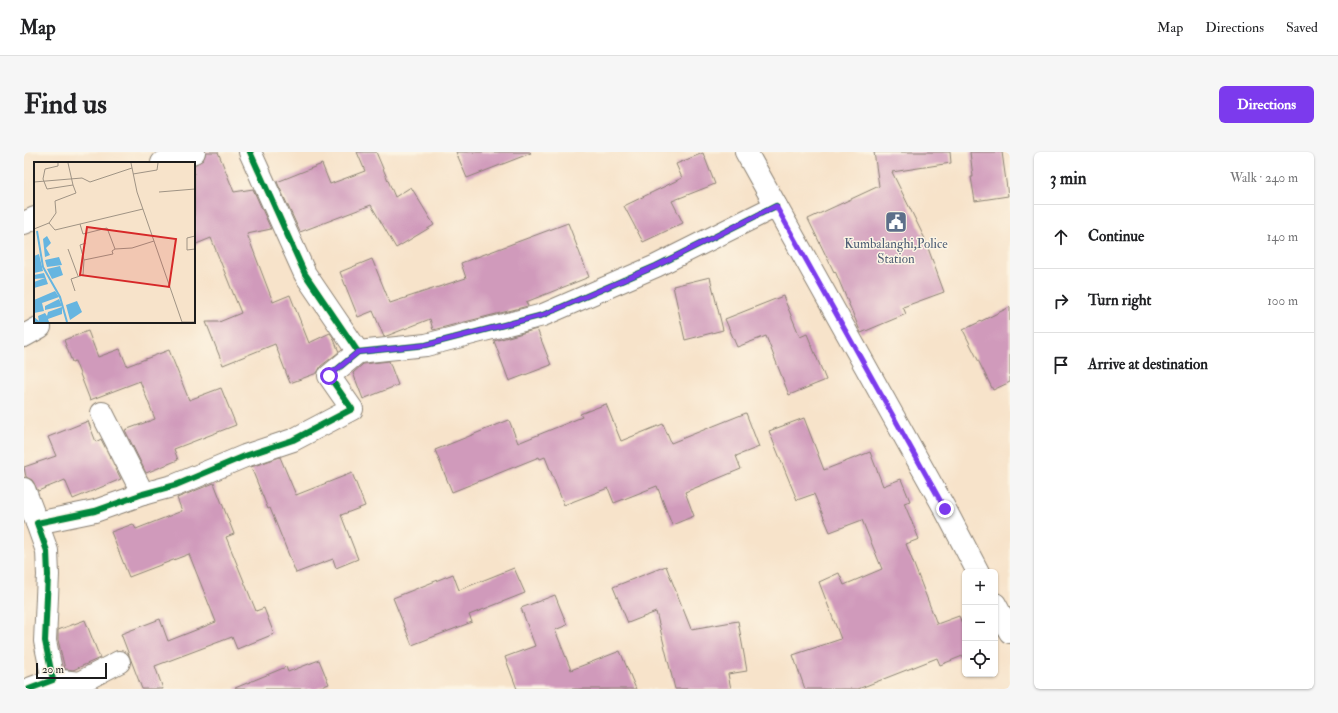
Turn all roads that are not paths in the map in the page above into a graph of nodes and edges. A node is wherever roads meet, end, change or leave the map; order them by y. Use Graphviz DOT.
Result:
graph roads {
  1 [pos="194,152"];
  2 [pos="250,152"];
  3 [pos="746,152"];
  4 [pos="165,162"];
  5 [pos="776,206"];
  6 [pos="34,218"];
  7 [pos="24,223"];
  8 [pos="358,352"];
  9 [pos="102,413"];
  10 [pos="24,489"];
  11 [pos="143,494"];
  12 [pos="37,523"];
  13 [pos="976,569"];
  14 [pos="996,605"];
  15 [pos="1010,632"];
  16 [pos="119,662"];
  17 [pos="53,680"];
  18 [pos="28,689"];
  1 -- 4 [label="street"];
  2 -- 8 [label="street"];
  3 -- 5 [label="street"];
  5 -- 8 [label="street"];
  5 -- 13 [label="street"];
  6 -- 7 [label="street"];
  8 -- 11 [label="street"];
  9 -- 11 [label="street"];
  10 -- 12 [label="street"];
  11 -- 12 [label="street"];
  12 -- 17 [label="street"];
  14 -- 15 [label="street"];
  16 -- 17 [label="street"];
  17 -- 18 [label="street"];
}
